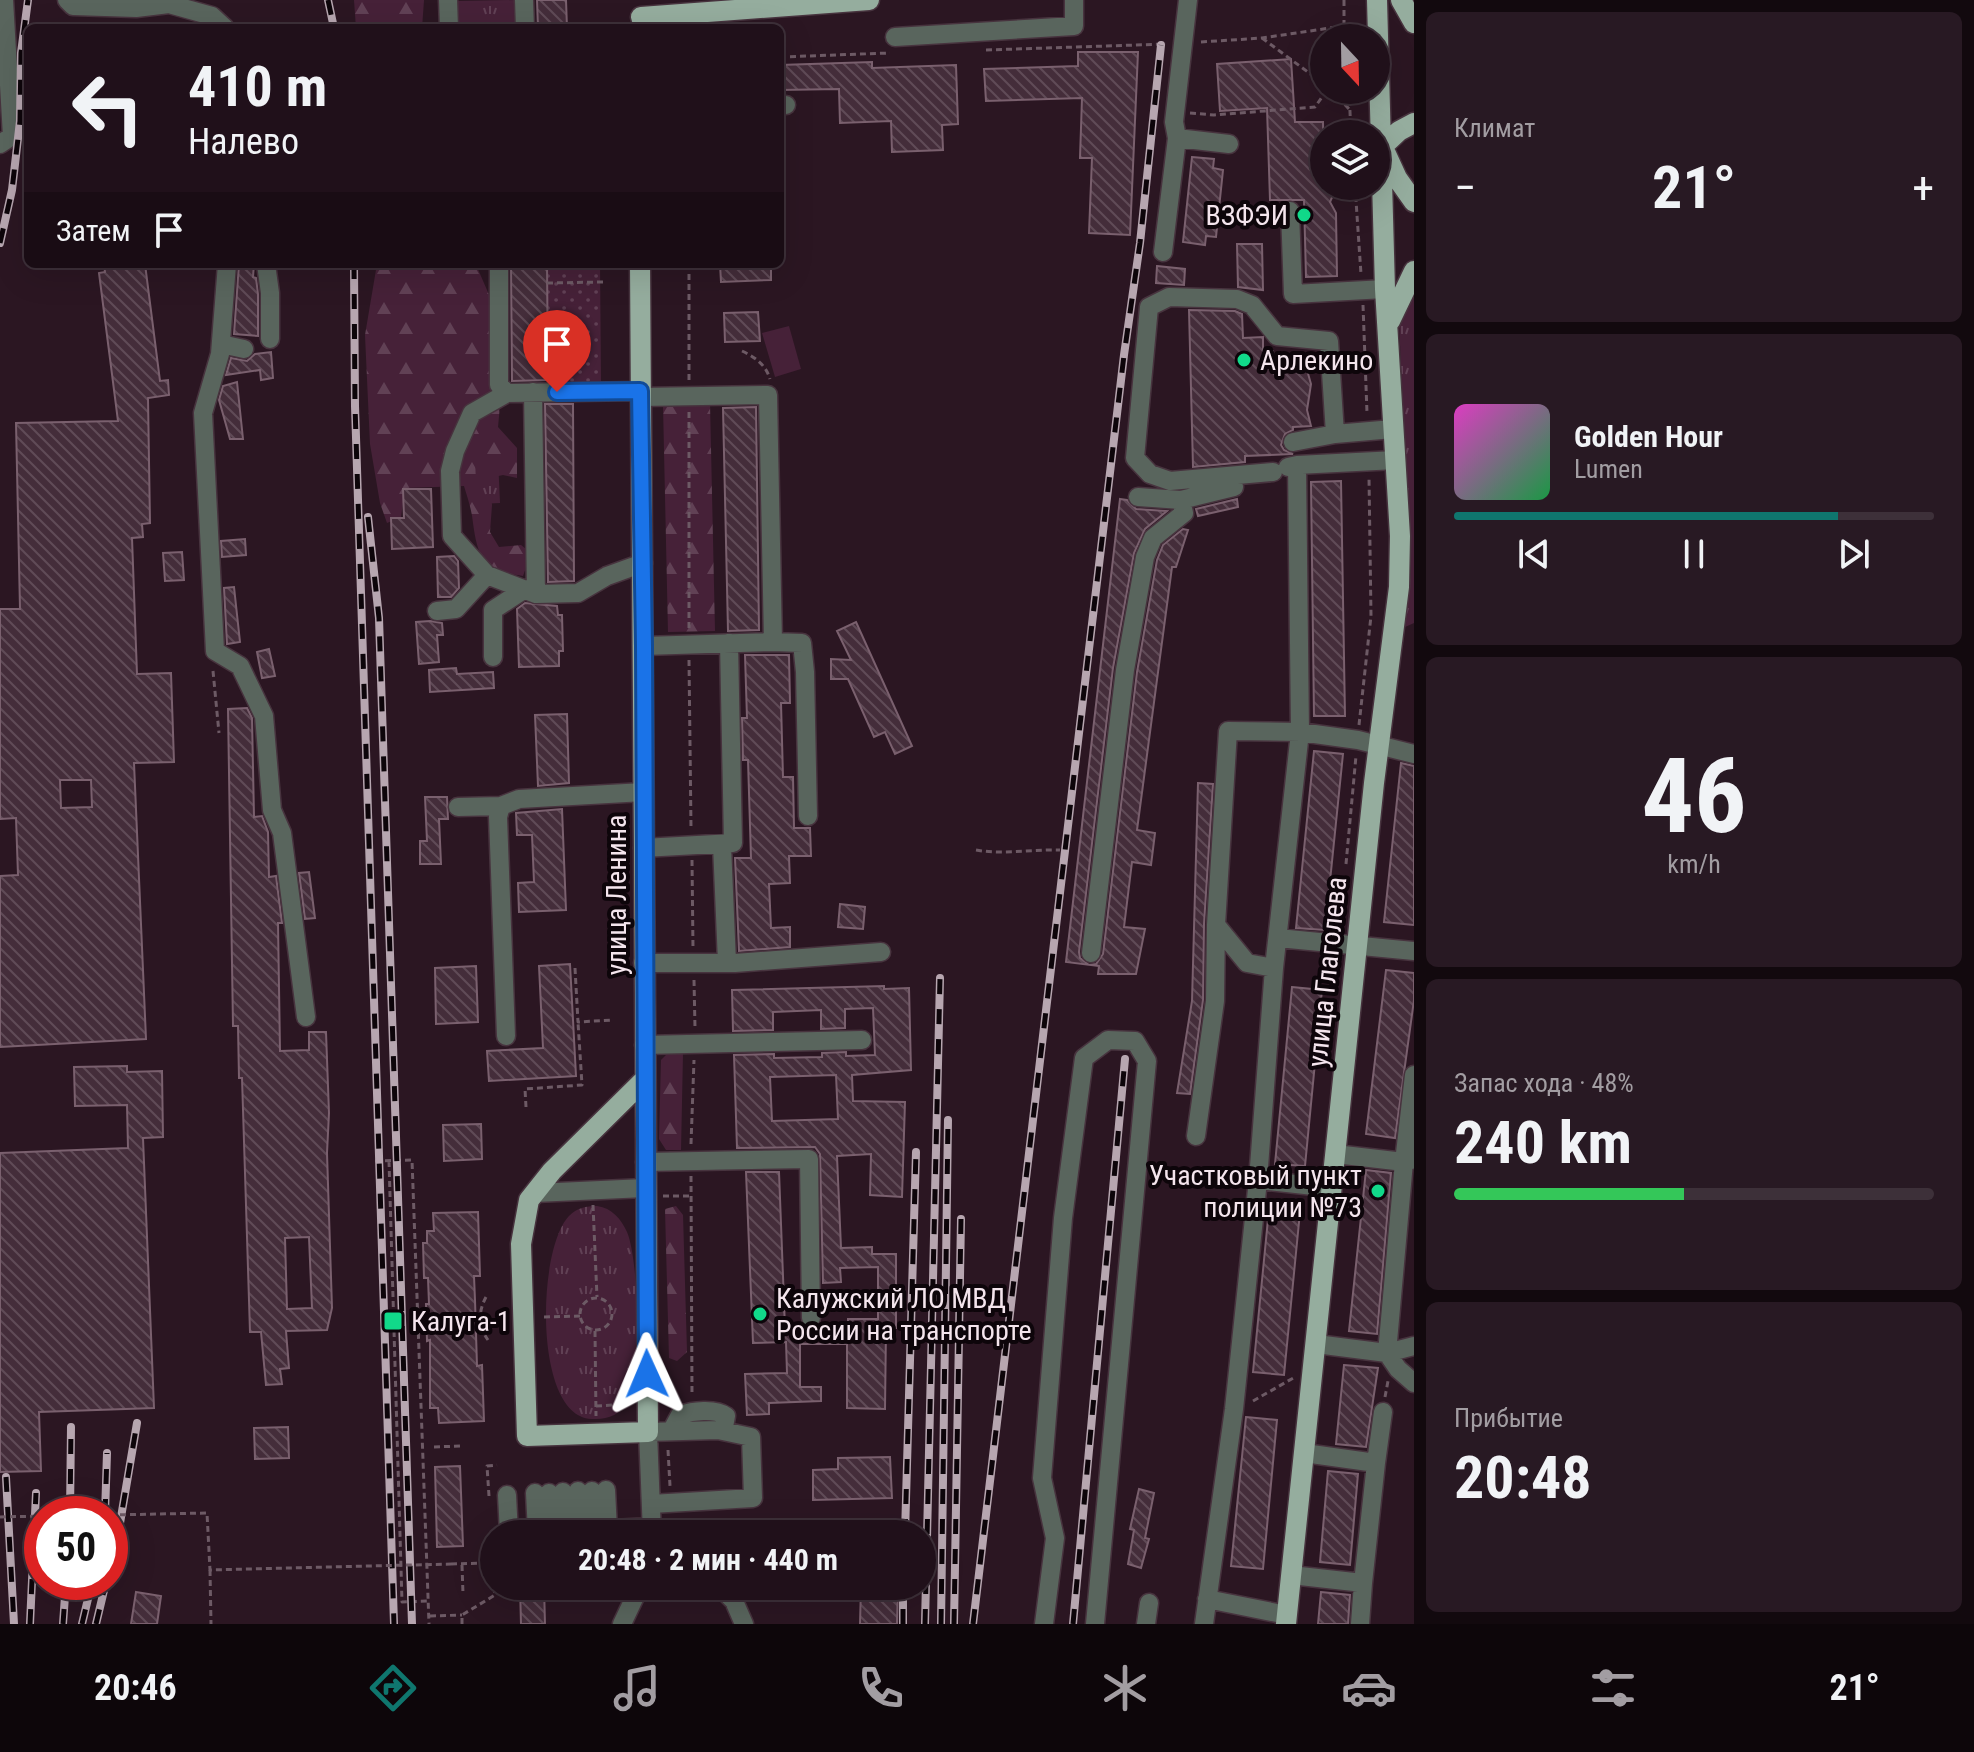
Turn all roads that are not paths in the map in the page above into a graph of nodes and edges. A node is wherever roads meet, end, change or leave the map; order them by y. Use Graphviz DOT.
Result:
graph roads {
  1 [pos="4,0"];
  2 [pos="67,0"];
  3 [pos="448,0"];
  4 [pos="524,0"];
  5 [pos="869,0"];
  6 [pos="1074,0"];
  7 [pos="1188,0"];
  8 [pos="1377,0"];
  9 [pos="1401,0"];
  10 [pos="840,1"];
  11 [pos="136,4"];
  12 [pos="742,4"];
  13 [pos="197,6"];
  14 [pos="641,15"];
  15 [pos="1414,23"];
  16 [pos="221,24"];
  17 [pos="449,24"];
  18 [pos="525,24"];
  19 [pos="899,45"];
  20 [pos="1384,120"];
  21 [pos="1414,123"];
  22 [pos="1177,138"];
  23 [pos="0,144"];
  24 [pos="1229,144"];
  25 [pos="1390,147"];
  26 [pos="1390,157"];
  27 [pos="1390,161"];
  28 [pos="1414,174"];
  29 [pos="1390,189"];
  30 [pos="1414,202"];
  31 [pos="1290,211"];
  32 [pos="1163,252"];
  33 [pos="227,268"];
  34 [pos="267,268"];
  35 [pos="499,268"];
  36 [pos="640,268"];
  37 [pos="1414,271"];
  38 [pos="1401,287"];
  39 [pos="270,339"];
  40 [pos="221,344"];
  41 [pos="244,349"];
  42 [pos="533,392"];
  43 [pos="507,393"];
  44 [pos="640,394"];
  45 [pos="1393,429"];
  46 [pos="1335,434"];
  47 [pos="1293,442"];
  48 [pos="1396,460"];
  49 [pos="1297,465"];
  50 [pos="1273,472"];
  51 [pos="1138,497"];
  52 [pos="1181,500"];
  53 [pos="643,563"];
  54 [pos="487,575"];
  55 [pos="530,592"];
  56 [pos="437,611"];
  57 [pos="773,642"];
  58 [pos="729,643"];
  59 [pos="644,646"];
  60 [pos="493,657"];
  61 [pos="1300,732"];
  62 [pos="1379,745"];
  63 [pos="1414,754"];
  64 [pos="644,792"];
  65 [pos="501,806"];
  66 [pos="458,807"];
  67 [pos="808,816"];
  68 [pos="722,845"];
  69 [pos="643,848"];
  70 [pos="1216,925"];
  71 [pos="1278,938"];
  72 [pos="1358,946"];
  73 [pos="1414,951"];
  74 [pos="881,952"];
  75 [pos="1091,953"];
  76 [pos="727,962"];
  77 [pos="643,963"];
  78 [pos="1274,968"];
  79 [pos="306,1017"];
  80 [pos="506,1036"];
  81 [pos="862,1040"];
  82 [pos="644,1045"];
  83 [pos="1414,1075"];
  84 [pos="644,1080"];
  85 [pos="1196,1136"];
  86 [pos="1335,1154"];
  87 [pos="1409,1160"];
  88 [pos="645,1162"];
  89 [pos="1258,1180"];
  90 [pos="1332,1188"];
  91 [pos="651,1192"];
  92 [pos="535,1193"];
  93 [pos="811,1318"];
  94 [pos="1316,1344"];
  95 [pos="1414,1346"];
  96 [pos="1387,1353"];
  97 [pos="1414,1383"];
  98 [pos="1383,1412"];
  99 [pos="662,1431"];
  100 [pos="1304,1453"];
  101 [pos="1376,1463"];
  102 [pos="556,1492"];
  103 [pos="651,1504"];
  104 [pos="525,1520"];
  105 [pos="562,1520"];
  106 [pos="562,1520"];
  107 [pos="562,1520"];
  108 [pos="653,1520"];
  109 [pos="1291,1575"];
  110 [pos="1363,1583"];
  111 [pos="1207,1599"];
  112 [pos="633,1600"];
  113 [pos="731,1600"];
  114 [pos="1149,1603"];
  115 [pos="1286,1619"];
  116 [pos="622,1624"];
  117 [pos="744,1624"];
  118 [pos="1044,1624"];
  119 [pos="1095,1624"];
  120 [pos="1146,1624"];
  121 [pos="1204,1624"];
  122 [pos="1360,1624"];
  1 -- 23 [label="street"];
  2 -- 11 [label="street"];
  3 -- 17 [label="street"];
  4 -- 18 [label="street"];
  5 -- 10 [label="main road"];
  6 -- 19 [label="street"];
  7 -- 22 [label="street"];
  8 -- 20 [label="main road"];
  9 -- 15 [label="main road"];
  10 -- 12 [label="main road"];
  11 -- 13 [label="street"];
  12 -- 14 [label="main road"];
  13 -- 16 [label="street"];
  21 -- 25 [label="main road"];
  22 -- 24 [label="street"];
  22 -- 32 [label="street"];
  26 -- 28 [label="main road"];
  27 -- 30 [label="main road"];
  29 -- 38 [label="main road"];
  31 -- 38 [label="street"];
  33 -- 40 [label="street"];
  34 -- 39 [label="street"];
  35 -- 43 [label="street"];
  36 -- 44 [label="main road, улица Ленина"];
  37 -- 38 [label="main road"];
  38 -- 45 [label="main road, улица Глаголева"];
  40 -- 41 [label="street"];
  40 -- 79 [label="street"];
  42 -- 43 [label="street"];
  42 -- 44 [label="street"];
  42 -- 55 [label="street"];
  43 -- 54 [label="street"];
  44 -- 53 [label="main road, улица Ленина"];
  44 -- 57 [label="street"];
  45 -- 46 [label="street"];
  45 -- 48 [label="main road, улица Глаголева"];
  46 -- 47 [label="street"];
  46 -- 50 [label="street"];
  48 -- 49 [label="street"];
  48 -- 62 [label="main road, улица Глаголева"];
  49 -- 50 [label="street"];
  49 -- 61 [label="street"];
  50 -- 52 [label="street"];
  51 -- 52 [label="street"];
  52 -- 75 [label="street"];
  53 -- 55 [label="street"];
  53 -- 59 [label="main road, улица Ленина"];
  54 -- 55 [label="street"];
  54 -- 56 [label="street"];
  55 -- 60 [label="street"];
  57 -- 58 [label="street"];
  57 -- 67 [label="street"];
  58 -- 59 [label="street"];
  58 -- 68 [label="street"];
  59 -- 64 [label="main road, улица Ленина"];
  61 -- 62 [label="street"];
  61 -- 70 [label="street"];
  61 -- 71 [label="street"];
  62 -- 63 [label="street"];
  62 -- 72 [label="main road, улица Глаголева"];
  64 -- 65 [label="street"];
  64 -- 69 [label="main road, улица Ленина"];
  65 -- 66 [label="street"];
  65 -- 80 [label="street"];
  68 -- 69 [label="street"];
  68 -- 76 [label="street"];
  69 -- 77 [label="main road, улица Ленина"];
  70 -- 78 [label="street"];
  70 -- 85 [label="street"];
  71 -- 72 [label="street"];
  71 -- 78 [label="street"];
  72 -- 73 [label="street"];
  72 -- 86 [label="main road, улица Глаголева"];
  74 -- 76 [label="street"];
  76 -- 77 [label="street"];
  77 -- 82 [label="main road, улица Ленина"];
  78 -- 89 [label="street"];
  81 -- 82 [label="street"];
  82 -- 84 [label="main road, улица Ленина"];
  83 -- 87 [label="street"];
  84 -- 88 [label="main road, улица Ленина"];
  84 -- 92 [label="main road"];
  86 -- 87 [label="street"];
  86 -- 90 [label="main road, улица Глаголева"];
  87 -- 96 [label="street"];
  88 -- 91 [label="main road, улица Ленина"];
  88 -- 93 [label="street"];
  89 -- 90 [label="street"];
  89 -- 111 [label="street"];
  90 -- 94 [label="main road, улица Глаголева"];
  91 -- 92 [label="street"];
  91 -- 99 [label="main road, улица Ленина"];
  92 -- 99 [label="main road"];
  94 -- 96 [label="street"];
  94 -- 100 [label="main road, улица Глаголева"];
  95 -- 96 [label="street"];
  96 -- 97 [label="street"];
  98 -- 101 [label="street"];
  99 -- 103 [label="street, улица Ленина"];
  99 -- 103 [label="street"];
  100 -- 101 [label="street"];
  100 -- 109 [label="main road, улица Глаголева"];
  101 -- 110 [label="street"];
  102 -- 104 [label="street"];
  102 -- 105 [label="street"];
  102 -- 106 [label="street"];
  102 -- 107 [label="street"];
  103 -- 108 [label="street, улица Ленина"];
  109 -- 110 [label="street"];
  109 -- 115 [label="main road, улица Глаголева"];
  110 -- 122 [label="street"];
  111 -- 115 [label="street"];
  111 -- 121 [label="street"];
  112 -- 116 [label="street"];
  113 -- 117 [label="street"];
  114 -- 120 [label="street"];
  118 -- 119 [label="street"];
}
